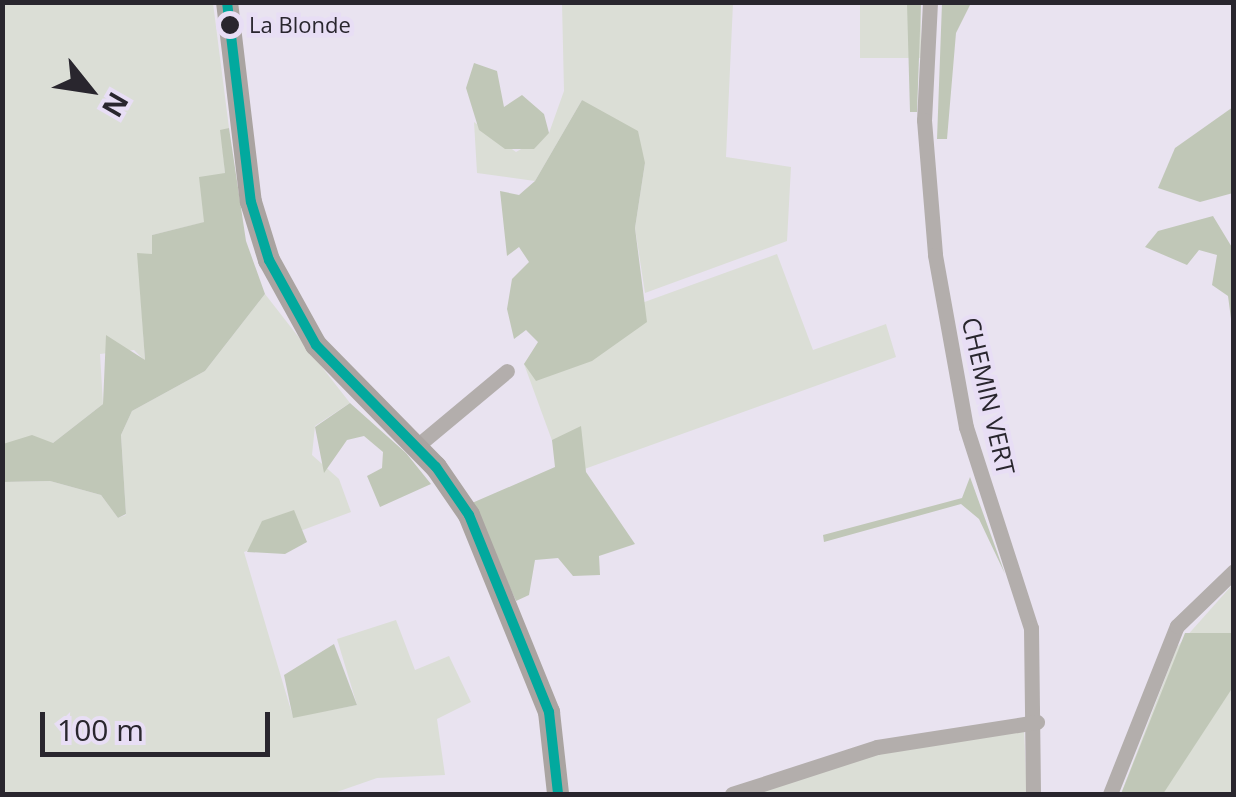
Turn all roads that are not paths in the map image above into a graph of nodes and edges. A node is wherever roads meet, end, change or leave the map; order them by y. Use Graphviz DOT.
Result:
graph roads {
  1 [pos="227,2"];
  2 [pos="930,2"];
  3 [pos="507,370"];
  4 [pos="417,446"];
  5 [pos="1234,570"];
  6 [pos="1037,722"];
  7 [pos="558,794"];
  8 [pos="732,794"];
  9 [pos="1033,794"];
  10 [pos="1110,794"];
  1 -- 4 [label="main road"];
  2 -- 6 [label="street, CHEMIN VERT"];
  3 -- 4 [label="street"];
  4 -- 7 [label="main road"];
  5 -- 10 [label="street"];
  6 -- 8 [label="street"];
  6 -- 9 [label="street, CHEMIN VERT"];
}
